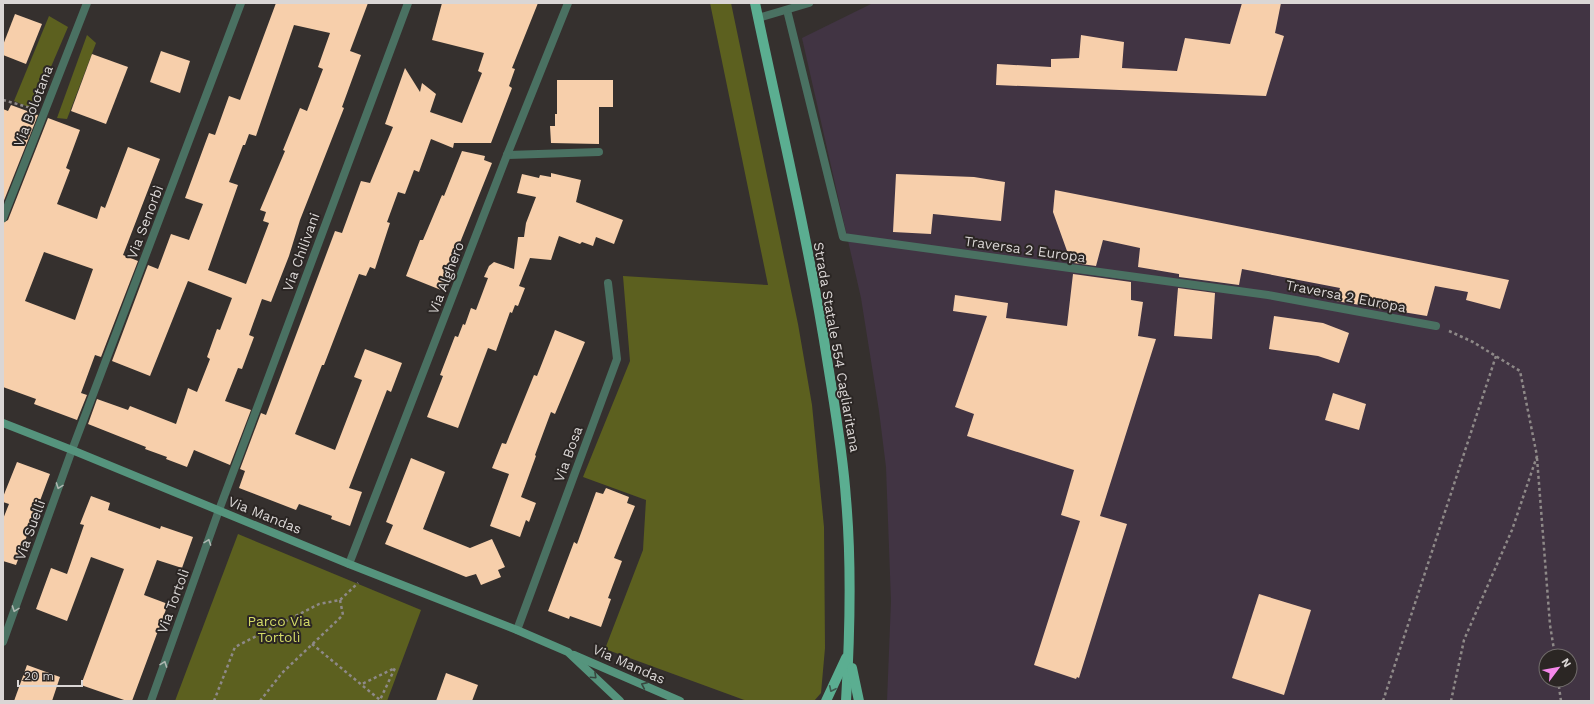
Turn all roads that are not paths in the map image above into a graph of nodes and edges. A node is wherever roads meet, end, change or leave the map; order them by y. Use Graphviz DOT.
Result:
graph roads {
  1 [pos="87,3"];
  2 [pos="241,3"];
  3 [pos="408,3"];
  4 [pos="568,3"];
  5 [pos="755,3"];
  6 [pos="808,3"];
  7 [pos="787,10"];
  8 [pos="758,18"];
  9 [pos="599,152"];
  10 [pos="507,155"];
  11 [pos="3,218"];
  12 [pos="608,283"];
  13 [pos="1436,326"];
  14 [pos="3,422"];
  15 [pos="72,450"];
  16 [pos="219,510"];
  17 [pos="349,564"];
  18 [pos="517,630"];
  19 [pos="3,642"];
  20 [pos="568,652"];
  21 [pos="849,652"];
  22 [pos="151,701"];
  23 [pos="620,701"];
  24 [pos="680,701"];
  25 [pos="826,701"];
  26 [pos="846,701"];
  27 [pos="858,701"];
  1 -- 11 [label="street, Via Bolotana"];
  2 -- 15 [label="street, Via Senorbì"];
  3 -- 16 [label="street, Via Chilivani"];
  4 -- 10 [label="street, Via Alghero"];
  5 -- 8 [label="main road, Strada Statale 554 Cagliaritana"];
  6 -- 7 [label="street"];
  7 -- 8 [label="street"];
  7 -- 13 [label="street, Traversa 2 Europa"];
  8 -- 21 [label="main road, Strada Statale 554 Cagliaritana"];
  9 -- 10 [label="street"];
  10 -- 17 [label="street, Via Alghero"];
  12 -- 18 [label="street, Via Bosa"];
  14 -- 15 [label="street, Via Mandas"];
  15 -- 16 [label="street, Via Mandas"];
  15 -- 19 [label="street, Via Suelli, one-way"];
  16 -- 17 [label="street, Via Mandas"];
  22 -- 16 [label="street, Via Tortolì, one-way"];
  17 -- 18 [label="street, Via Mandas"];
  18 -- 20 [label="street, Via Mandas"];
  20 -- 23 [label="street, one-way"];
  24 -- 20 [label="street, Via Mandas, one-way"];
  21 -- 25 [label="main road, one-way"];
  21 -- 26 [label="main road, Strada Statale 554 Cagliaritana"];
  21 -- 27 [label="main road"];
}
